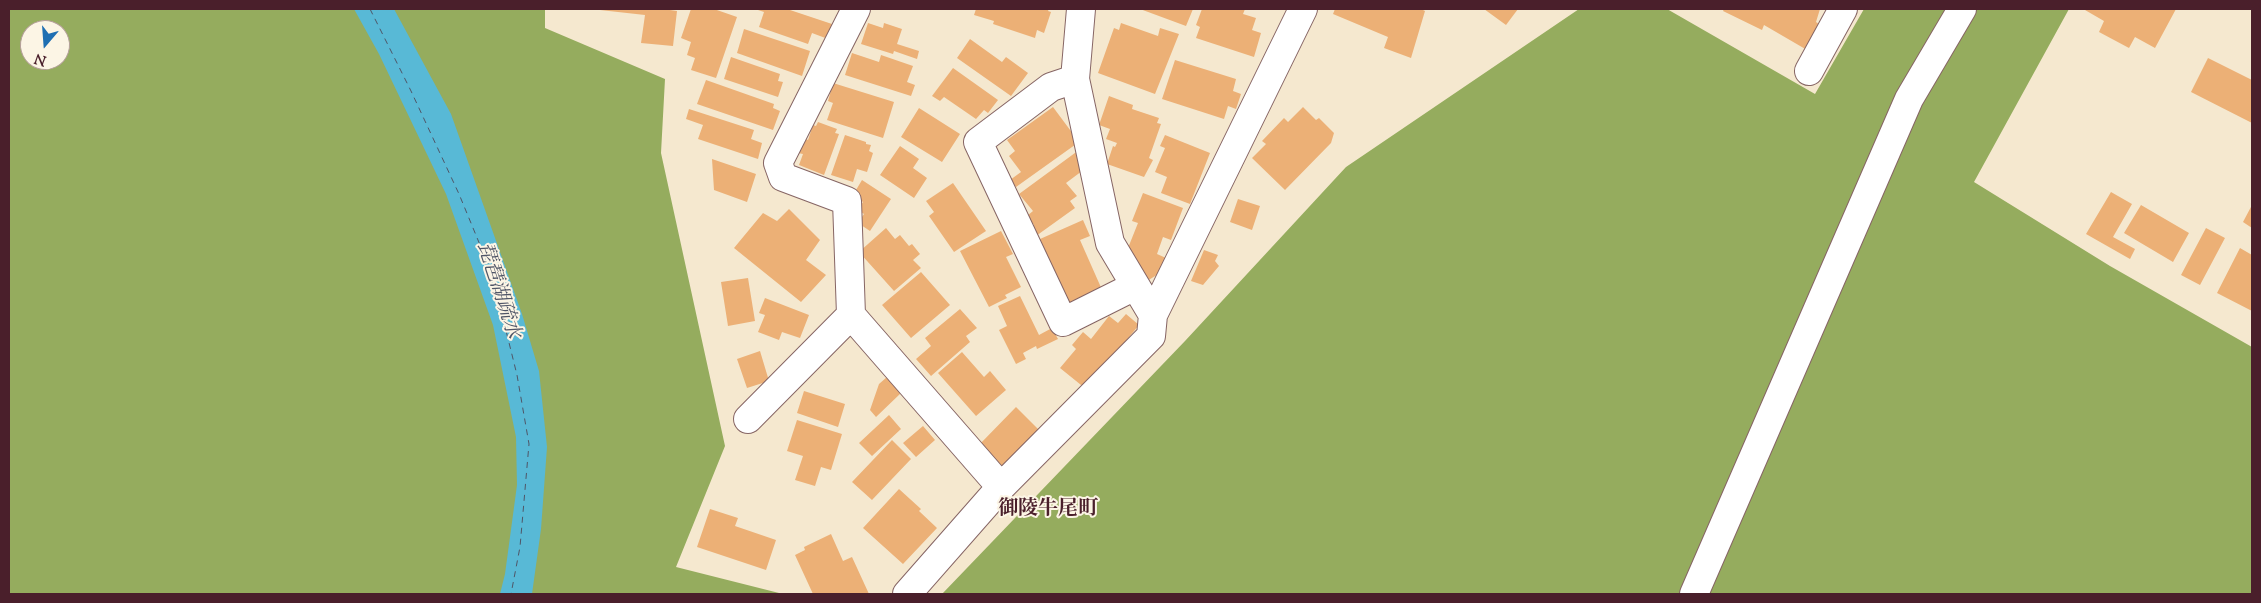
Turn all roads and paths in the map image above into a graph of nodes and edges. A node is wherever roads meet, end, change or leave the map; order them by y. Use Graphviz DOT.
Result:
graph roads {
  1 [pos="856,9"];
  2 [pos="1081,9"];
  3 [pos="1303,9"];
  4 [pos="1843,9"];
  5 [pos="1962,9"];
  6 [pos="1809,71"];
  7 [pos="1075,79"];
  8 [pos="1135,286"];
  9 [pos="851,315"];
  10 [pos="1153,315"];
  11 [pos="748,419"];
  12 [pos="1001,487"];
  13 [pos="907,594"];
  14 [pos="1694,594"];
  1 -- 9 [label="street"];
  2 -- 7 [label="street"];
  3 -- 10 [label="street"];
  4 -- 6 [label="street"];
  5 -- 14 [label="street"];
  7 -- 8 [label="street"];
  7 -- 8 [label="street"];
  8 -- 10 [label="street"];
  9 -- 11 [label="street"];
  9 -- 12 [label="street"];
  10 -- 12 [label="street"];
  12 -- 13 [label="street"];
}
